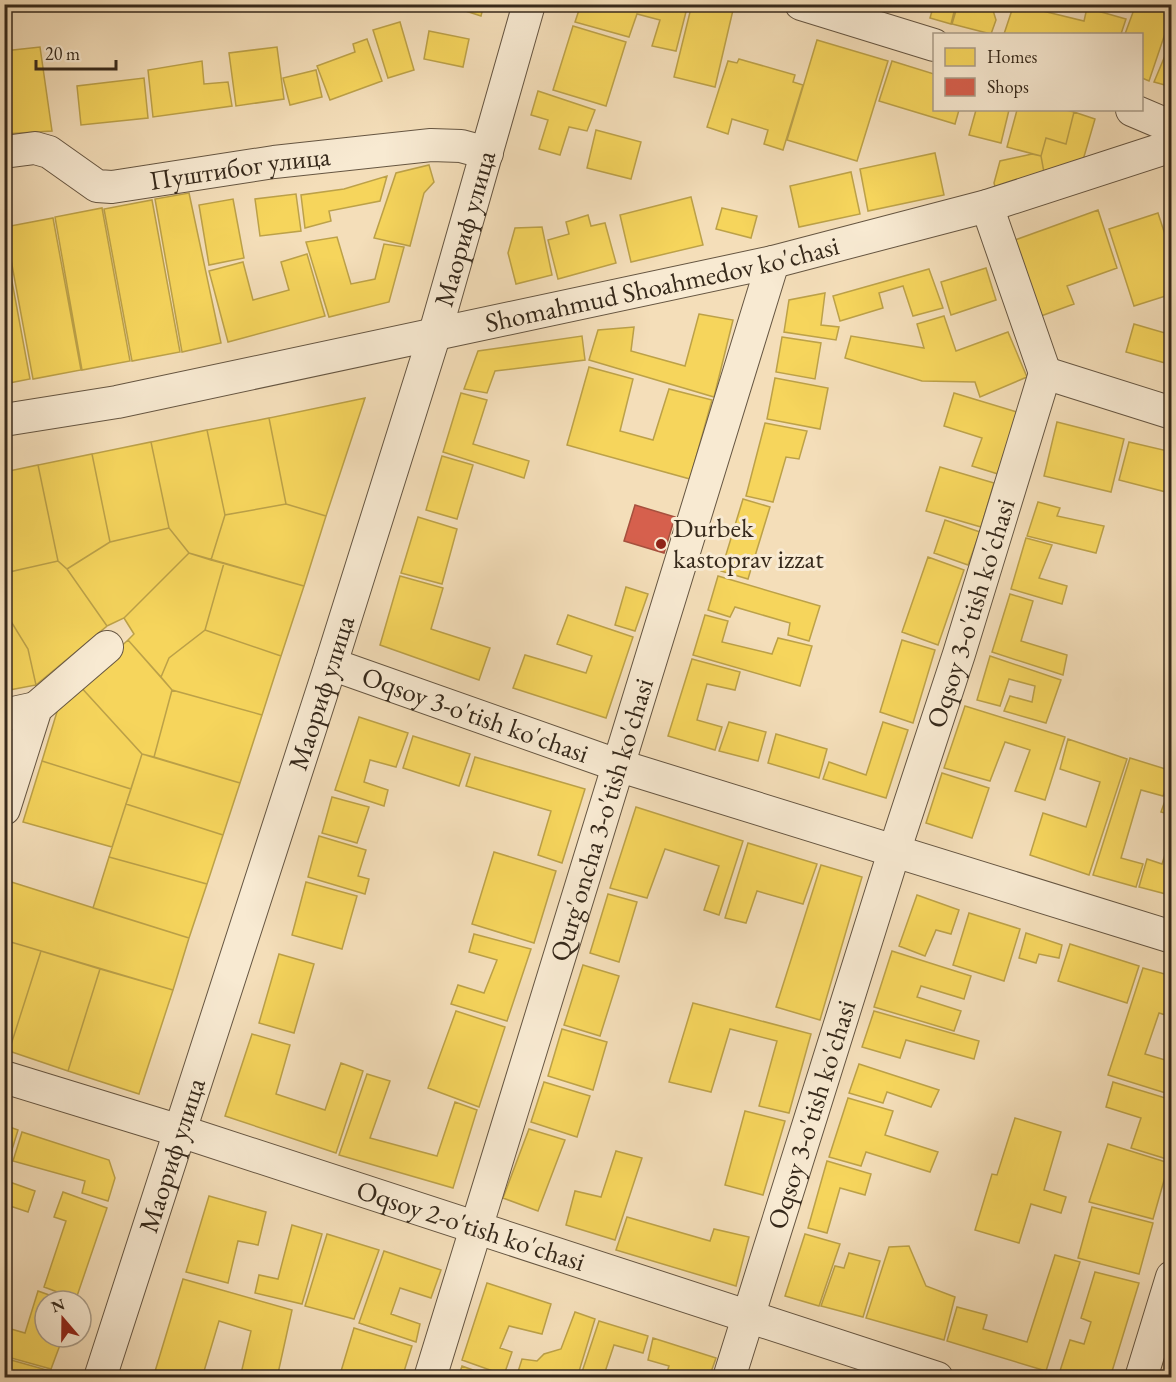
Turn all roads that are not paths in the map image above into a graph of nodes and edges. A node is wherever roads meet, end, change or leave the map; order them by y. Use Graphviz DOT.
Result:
graph roads {
  1 [pos="528,4"];
  2 [pos="801,4"];
  3 [pos="933,45"];
  4 [pos="1134,111"];
  5 [pos="1172,127"];
  6 [pos="1172,146"];
  7 [pos="4,152"];
  8 [pos="487,153"];
  9 [pos="987,206"];
  10 [pos="773,262"];
  11 [pos="435,333"];
  12 [pos="1045,373"];
  13 [pos="1172,413"];
  14 [pos="4,420"];
  15 [pos="107,647"];
  16 [pos="332,664"];
  17 [pos="36,708"];
  18 [pos="4,715"];
  19 [pos="617,765"];
  20 [pos="4,809"];
  21 [pos="894,852"];
  22 [pos="1172,937"];
  23 [pos="4,1077"];
  24 [pos="180,1131"];
  25 [pos="476,1228"];
  26 [pos="1172,1277"];
  27 [pos="748,1316"];
  28 [pos="100,1377"];
  29 [pos="430,1377"];
  30 [pos="729,1377"];
  31 [pos="937,1377"];
  32 [pos="1141,1377"];
  1 -- 8 [label="street, Маориф улица"];
  2 -- 3 [label="street"];
  4 -- 5 [label="street"];
  6 -- 9 [label="street, Shomahmud Shoahmedov ko'chasi"];
  7 -- 8 [label="street, Пуштибог улица"];
  8 -- 11 [label="street, Маориф улица"];
  9 -- 10 [label="street, Shomahmud Shoahmedov ko'chasi"];
  9 -- 12 [label="street"];
  10 -- 11 [label="street, Shomahmud Shoahmedov ko'chasi"];
  10 -- 19 [label="street, Qurg'oncha 3-o'tish ko'chasi"];
  11 -- 14 [label="street, Shomahmud Shoahmedov ko'chasi"];
  11 -- 16 [label="street, Маориф улица"];
  12 -- 13 [label="street"];
  12 -- 21 [label="street, Oqsoy 3-o'tish ko'chasi"];
  15 -- 17 [label="street"];
  16 -- 19 [label="street, Oqsoy 3-o'tish ko'chasi"];
  16 -- 24 [label="street, Маориф улица"];
  17 -- 18 [label="street"];
  17 -- 20 [label="street"];
  19 -- 21 [label="street, Oqsoy 3-o'tish ko'chasi"];
  19 -- 25 [label="street, Qurg'oncha 3-o'tish ko'chasi"];
  21 -- 22 [label="street, Oqsoy 3-o'tish ko'chasi"];
  21 -- 27 [label="street, Oqsoy 3-o'tish ko'chasi"];
  23 -- 24 [label="street, Oqsoy 2-o'tish ko'chasi"];
  24 -- 25 [label="street, Oqsoy 2-o'tish ko'chasi"];
  24 -- 28 [label="street, Маориф улица"];
  25 -- 27 [label="street, Oqsoy 2-o'tish ko'chasi"];
  25 -- 29 [label="street, Qurg'oncha 3-o'tish ko'chasi"];
  26 -- 32 [label="street"];
  27 -- 30 [label="street, Oqsoy 3-o'tish ko'chasi"];
  27 -- 31 [label="street, Oqsoy 2-o'tish ko'chasi"];
}
